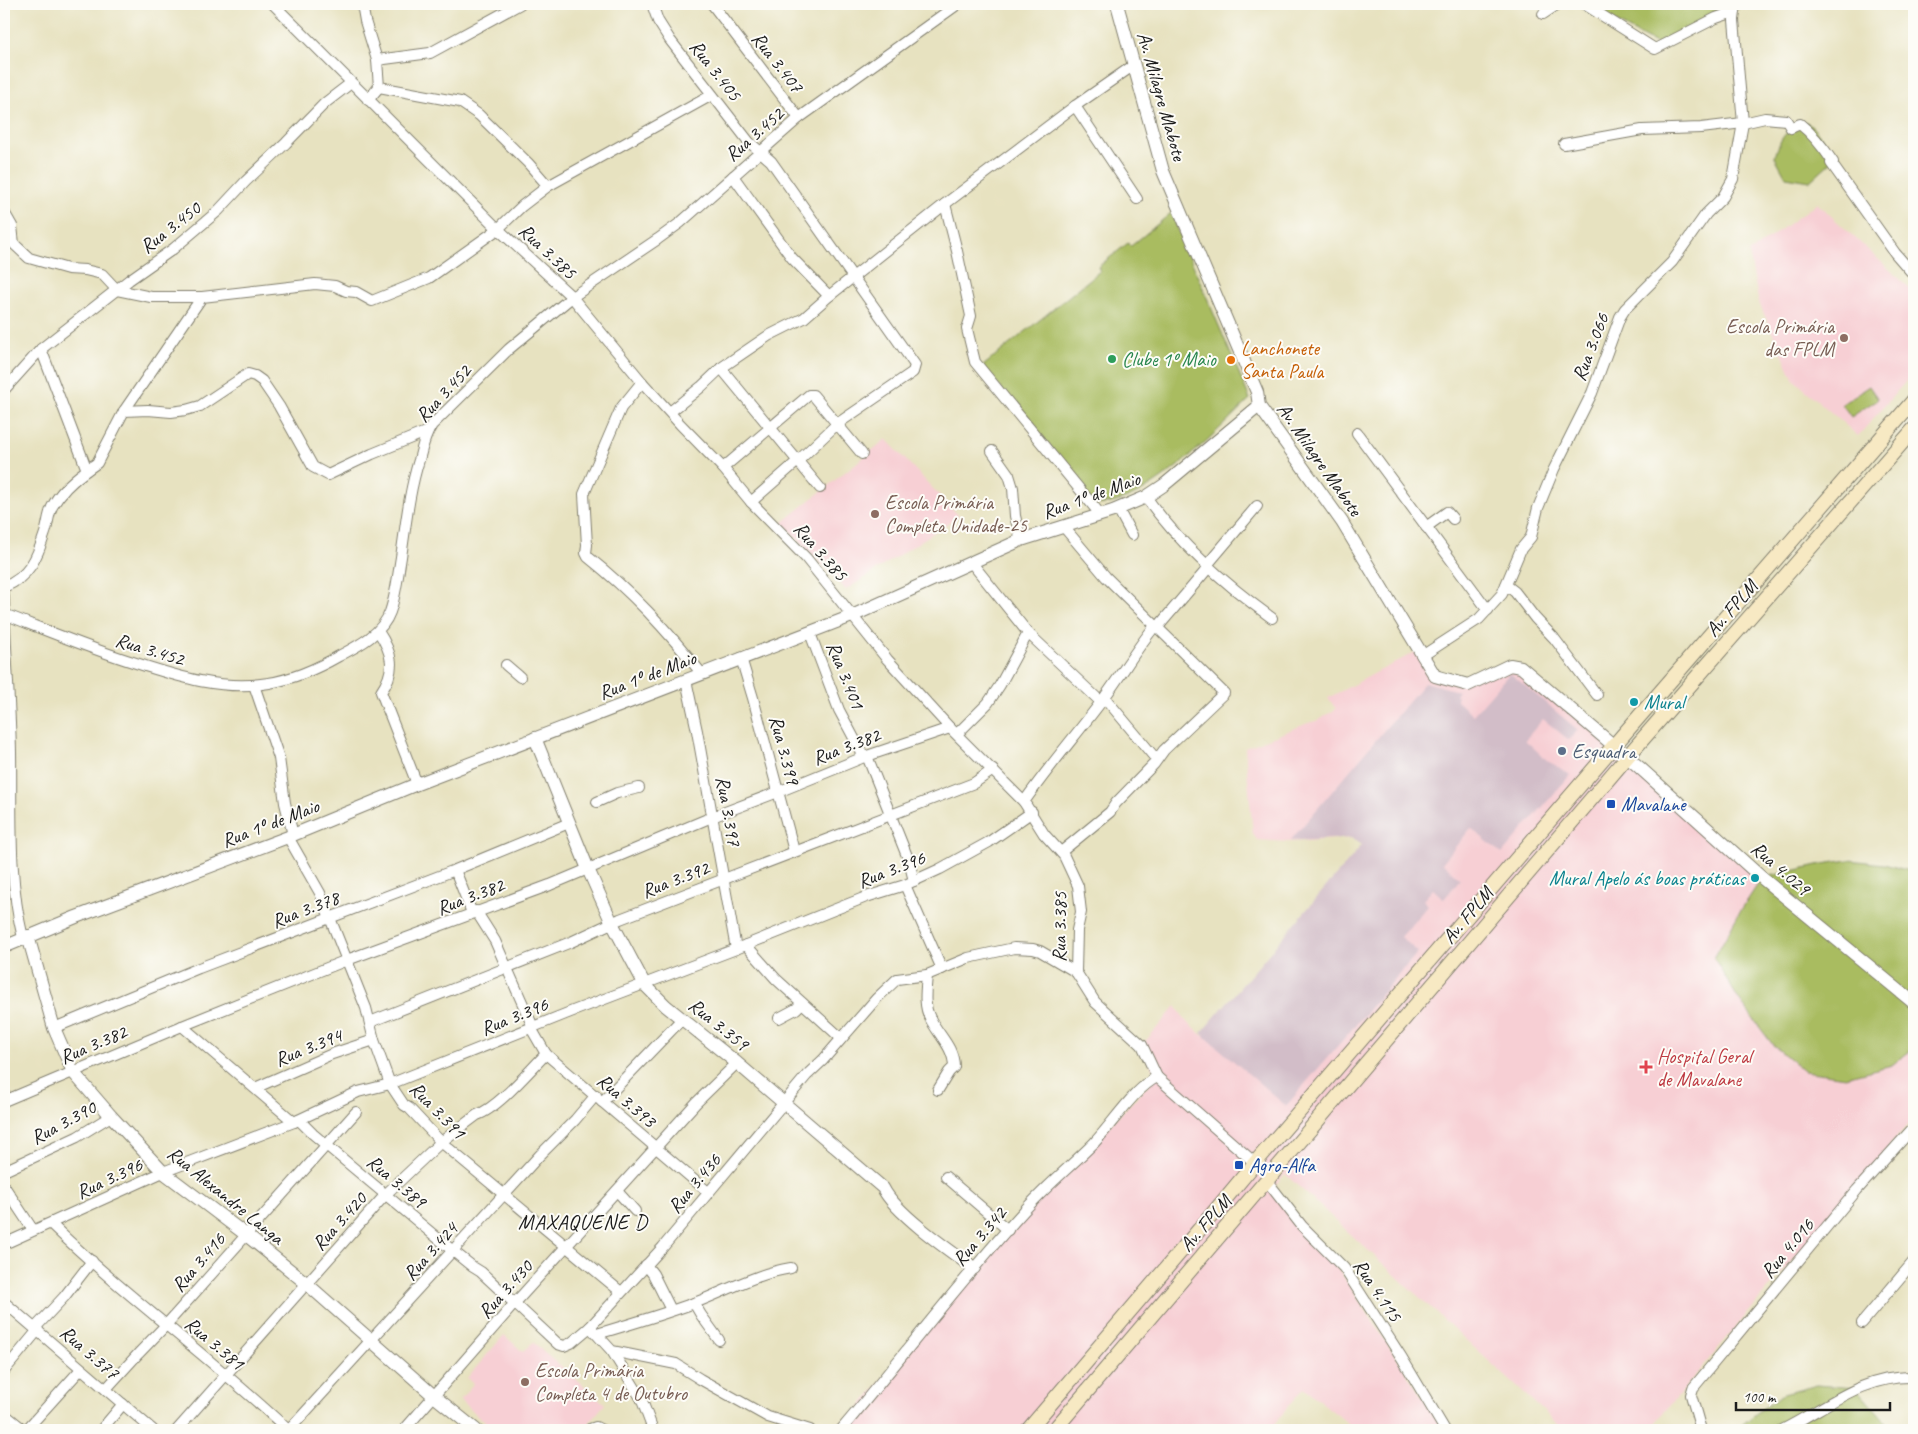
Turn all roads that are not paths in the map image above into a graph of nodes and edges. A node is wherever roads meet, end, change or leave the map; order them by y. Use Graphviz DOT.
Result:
graph roads {
  1 [pos="273,4"];
  2 [pos="362,4"];
  3 [pos="520,4"];
  4 [pos="652,4"];
  5 [pos="712,4"];
  6 [pos="958,4"];
  7 [pos="1117,4"];
  8 [pos="1558,4"];
  9 [pos="1584,4"];
  10 [pos="1735,8"];
  11 [pos="1543,14"];
  12 [pos="377,60"];
  13 [pos="1134,65"];
  14 [pos="351,83"];
  15 [pos="379,86"];
  16 [pos="712,95"];
  17 [pos="368,100"];
  18 [pos="1075,106"];
  19 [pos="799,118"];
  20 [pos="1744,123"];
  21 [pos="1564,144"];
  22 [pos="760,152"];
  23 [pos="733,176"];
  24 [pos="548,186"];
  25 [pos="1137,199"];
  26 [pos="945,204"];
  27 [pos="4,212"];
  28 [pos="498,230"];
  29 [pos="1914,275"];
  30 [pos="854,276"];
  31 [pos="117,290"];
  32 [pos="829,296"];
  33 [pos="202,297"];
  34 [pos="572,297"];
  35 [pos="42,349"];
  36 [pos="721,368"];
  37 [pos="642,382"];
  38 [pos="4,390"];
  39 [pos="1914,400"];
  40 [pos="1259,406"];
  41 [pos="124,411"];
  42 [pos="670,412"];
  43 [pos="837,424"];
  44 [pos="770,427"];
  45 [pos="1914,429"];
  46 [pos="428,431"];
  47 [pos="1356,433"];
  48 [pos="992,451"];
  49 [pos="862,454"];
  50 [pos="798,462"];
  51 [pos="723,468"];
  52 [pos="87,470"];
  53 [pos="820,488"];
  54 [pos="1146,497"];
  55 [pos="752,502"];
  56 [pos="1256,506"];
  57 [pos="1118,509"];
  58 [pos="1100,514"];
  59 [pos="1453,520"];
  60 [pos="1063,526"];
  61 [pos="1426,526"];
  62 [pos="1132,535"];
  63 [pos="1021,540"];
  64 [pos="971,562"];
  65 [pos="1208,566"];
  66 [pos="1506,585"];
  67 [pos="4,587"];
  68 [pos="4,596"];
  69 [pos="1488,610"];
  70 [pos="4,614"];
  71 [pos="852,616"];
  72 [pos="1272,618"];
  73 [pos="1156,626"];
  74 [pos="378,631"];
  75 [pos="810,633"];
  76 [pos="1028,633"];
  77 [pos="1422,656"];
  78 [pos="741,658"];
  79 [pos="506,665"];
  80 [pos="702,674"];
  81 [pos="520,677"];
  82 [pos="686,680"];
  83 [pos="5,682"];
  84 [pos="254,685"];
  85 [pos="1597,695"];
  86 [pos="1103,700"];
  87 [pos="953,731"];
  88 [pos="536,738"];
  89 [pos="1614,746"];
  90 [pos="7,753"];
  91 [pos="865,756"];
  92 [pos="1627,757"];
  93 [pos="1156,759"];
  94 [pos="993,770"];
  95 [pos="417,784"];
  96 [pos="640,788"];
  97 [pos="778,792"];
  98 [pos="597,802"];
  99 [pos="1024,802"];
  100 [pos="1032,812"];
  101 [pos="891,814"];
  102 [pos="712,817"];
  103 [pos="569,823"];
  104 [pos="290,836"];
  105 [pos="7,847"];
  106 [pos="794,851"];
  107 [pos="1061,852"];
  108 [pos="588,869"];
  109 [pos="456,870"];
  110 [pos="724,879"];
  111 [pos="910,883"];
  112 [pos="474,912"];
  113 [pos="331,918"];
  114 [pos="612,923"];
  115 [pos="26,937"];
  116 [pos="4,947"];
  117 [pos="741,947"];
  118 [pos="348,960"];
  119 [pos="507,968"];
  120 [pos="942,970"];
  121 [pos="1076,972"];
  122 [pos="927,975"];
  123 [pos="645,985"];
  124 [pos="802,1003"];
  125 [pos="1914,1003"];
  126 [pos="779,1018"];
  127 [pos="682,1019"];
  128 [pos="370,1022"];
  129 [pos="182,1026"];
  130 [pos="532,1027"];
  131 [pos="54,1028"];
  132 [pos="841,1038"];
  133 [pos="374,1040"];
  134 [pos="546,1054"];
  135 [pos="737,1063"];
  136 [pos="73,1072"];
  137 [pos="1157,1077"];
  138 [pos="390,1084"];
  139 [pos="255,1088"];
  140 [pos="938,1090"];
  141 [pos="599,1099"];
  142 [pos="4,1101"];
  143 [pos="784,1102"];
  144 [pos="356,1112"];
  145 [pos="111,1116"];
  146 [pos="297,1121"];
  147 [pos="1914,1127"];
  148 [pos="441,1142"];
  149 [pos="326,1144"];
  150 [pos="657,1148"];
  151 [pos="1255,1163"];
  152 [pos="4,1171"];
  153 [pos="164,1172"];
  154 [pos="946,1177"];
  155 [pos="1267,1182"];
  156 [pos="4,1186"];
  157 [pos="617,1192"];
  158 [pos="708,1192"];
  159 [pos="386,1194"];
  160 [pos="505,1194"];
  161 [pos="635,1210"];
  162 [pos="1210,1217"];
  163 [pos="51,1224"];
  164 [pos="1226,1229"];
  165 [pos="32,1230"];
  166 [pos="1008,1230"];
  167 [pos="245,1234"];
  168 [pos="4,1244"];
  169 [pos="566,1248"];
  170 [pos="453,1252"];
  171 [pos="92,1261"];
  172 [pos="1914,1261"];
  173 [pos="646,1265"];
  174 [pos="791,1268"];
  175 [pos="974,1268"];
  176 [pos="306,1283"];
  177 [pos="620,1292"];
  178 [pos="4,1302"];
  179 [pos="694,1302"];
  180 [pos="515,1303"];
  181 [pos="671,1310"];
  182 [pos="1862,1323"];
  183 [pos="166,1325"];
  184 [pos="37,1329"];
  185 [pos="594,1330"];
  186 [pos="372,1340"];
  187 [pos="719,1340"];
  188 [pos="564,1346"];
  189 [pos="612,1351"];
  190 [pos="82,1369"];
  191 [pos="4,1371"];
  192 [pos="226,1375"];
  193 [pos="1914,1377"];
  194 [pos="106,1389"];
  195 [pos="434,1396"];
  196 [pos="123,1404"];
  197 [pos="4,1414"];
  198 [pos="25,1430"];
  199 [pos="101,1430"];
  200 [pos="154,1430"];
  201 [pos="177,1430"];
  202 [pos="288,1430"];
  203 [pos="404,1430"];
  204 [pos="476,1430"];
  205 [pos="591,1430"];
  206 [pos="602,1430"];
  207 [pos="653,1430"];
  208 [pos="810,1430"];
  209 [pos="841,1430"];
  210 [pos="1028,1430"];
  211 [pos="1054,1430"];
  212 [pos="1445,1430"];
  213 [pos="1701,1430"];
  214 [pos="1782,1430"];
  1 -- 14 [label="street, Rua 3.385"];
  2 -- 12 [label="street"];
  3 -- 12 [label="street"];
  4 -- 16 [label="street, Rua 3.405"];
  5 -- 19 [label="street, Rua 3.407"];
  6 -- 19 [label="street, Rua 3.452"];
  7 -- 13 [label="street, Av. Milagre Mabote"];
  8 -- 11 [label="street"];
  9 -- 10 [label="street"];
  10 -- 20 [label="street, Rua 3.066"];
  12 -- 15 [label="street"];
  13 -- 18 [label="street"];
  13 -- 40 [label="street, Av. Milagre Mabote"];
  14 -- 17 [label="street, Rua 3.385"];
  14 -- 31 [label="street, Rua 3.450"];
  15 -- 17 [label="street"];
  15 -- 24 [label="street"];
  16 -- 22 [label="street, Rua 3.405"];
  16 -- 24 [label="street"];
  17 -- 28 [label="street, Rua 3.385"];
  18 -- 25 [label="street"];
  18 -- 26 [label="street"];
  19 -- 22 [label="street, Rua 3.452"];
  20 -- 21 [label="street"];
  20 -- 29 [label="street"];
  20 -- 66 [label="street, Rua 3.066"];
  22 -- 23 [label="street, Rua 3.452"];
  22 -- 30 [label="street, Rua 3.405"];
  23 -- 32 [label="street"];
  23 -- 34 [label="street, Rua 3.452"];
  24 -- 28 [label="street"];
  26 -- 30 [label="street"];
  26 -- 58 [label="street"];
  27 -- 31 [label="street"];
  28 -- 33 [label="street"];
  28 -- 34 [label="street, Rua 3.385"];
  30 -- 32 [label="street"];
  30 -- 43 [label="street, Rua 3.405"];
  31 -- 33 [label="street"];
  31 -- 35 [label="street, Rua 3.450"];
  32 -- 36 [label="street"];
  33 -- 41 [label="street"];
  34 -- 37 [label="street, Rua 3.385"];
  34 -- 46 [label="street, Rua 3.452"];
  35 -- 38 [label="street, Rua 3.450"];
  35 -- 52 [label="street"];
  36 -- 42 [label="street"];
  36 -- 44 [label="street"];
  37 -- 42 [label="street, Rua 3.385"];
  37 -- 80 [label="street"];
  39 -- 89 [label="main road, Av. FPLM"];
  40 -- 54 [label="street, Rua 1º de Maio"];
  40 -- 77 [label="street, Av. Milagre Mabote"];
  41 -- 46 [label="street"];
  41 -- 52 [label="street"];
  42 -- 51 [label="street, Rua 3.385"];
  43 -- 44 [label="street"];
  43 -- 49 [label="street"];
  43 -- 50 [label="street"];
  44 -- 50 [label="street"];
  44 -- 51 [label="street"];
  45 -- 92 [label="main road, Av. FPLM"];
  46 -- 74 [label="street, Rua 3.452"];
  47 -- 61 [label="street"];
  48 -- 63 [label="street"];
  50 -- 53 [label="street"];
  50 -- 55 [label="street"];
  51 -- 55 [label="street, Rua 3.385"];
  52 -- 67 [label="street"];
  54 -- 57 [label="street, Rua 1º de Maio"];
  54 -- 65 [label="street"];
  55 -- 71 [label="street, Rua 3.385"];
  56 -- 65 [label="street"];
  57 -- 58 [label="street, Rua 1º de Maio"];
  57 -- 62 [label="street"];
  58 -- 60 [label="street, Rua 1º de Maio"];
  59 -- 61 [label="street"];
  60 -- 63 [label="street, Rua 1º de Maio"];
  60 -- 73 [label="street"];
  61 -- 69 [label="street"];
  63 -- 64 [label="street, Rua 1º de Maio"];
  64 -- 71 [label="street, Rua 1º de Maio"];
  64 -- 76 [label="street"];
  65 -- 72 [label="street"];
  65 -- 73 [label="street"];
  66 -- 69 [label="street, Rua 3.066"];
  66 -- 85 [label="street"];
  68 -- 70 [label="street"];
  69 -- 77 [label="street, Rua 3.066"];
  70 -- 83 [label="street"];
  70 -- 84 [label="street, Rua 3.452"];
  71 -- 75 [label="street, Rua 1º de Maio"];
  71 -- 87 [label="street, Rua 3.385"];
  73 -- 86 [label="street"];
  73 -- 93 [label="street"];
  74 -- 84 [label="street, Rua 3.452"];
  74 -- 95 [label="street"];
  75 -- 78 [label="street, Rua 1º de Maio"];
  75 -- 91 [label="street, Rua 3.401"];
  76 -- 86 [label="street"];
  76 -- 87 [label="street"];
  77 -- 89 [label="street, Av. Milagre Mabote"];
  78 -- 80 [label="street, Rua 1º de Maio"];
  78 -- 97 [label="street, Rua 3.399"];
  79 -- 81 [label="street"];
  80 -- 82 [label="street, Rua 1º de Maio"];
  82 -- 88 [label="street, Rua 1º de Maio"];
  82 -- 102 [label="street, Rua 3.397"];
  83 -- 90 [label="street"];
  84 -- 104 [label="street, Rua 3.391"];
  86 -- 93 [label="street"];
  86 -- 99 [label="street"];
  87 -- 91 [label="street, Rua 3.382"];
  87 -- 94 [label="street, Rua 3.385"];
  88 -- 95 [label="street, Rua 1º de Maio"];
  88 -- 103 [label="street, Rua 3.359"];
  89 -- 92 [label="street, Av. Milagre Mabote"];
  89 -- 151 [label="main road, Av. FPLM"];
  90 -- 105 [label="street"];
  91 -- 97 [label="street, Rua 3.382"];
  91 -- 101 [label="street, Rua 3.401"];
  92 -- 125 [label="street, Rua 4.029"];
  92 -- 155 [label="main road, Av. FPLM"];
  93 -- 107 [label="street"];
  94 -- 99 [label="street, Rua 3.385"];
  94 -- 101 [label="street, Rua 3.392"];
  95 -- 104 [label="street, Rua 1º de Maio"];
  96 -- 98 [label="street"];
  97 -- 102 [label="street, Rua 3.382"];
  97 -- 106 [label="street, Rua 3.399"];
  99 -- 100 [label="street, Rua 3.385"];
  100 -- 107 [label="street, Rua 3.385"];
  100 -- 111 [label="street, Rua 3.396"];
  101 -- 106 [label="street, Rua 3.392"];
  101 -- 111 [label="street, Rua 3.401"];
  102 -- 108 [label="street, Rua 3.382"];
  102 -- 110 [label="street, Rua 3.397"];
  103 -- 108 [label="street, Rua 3.359"];
  103 -- 109 [label="street, Rua 3.378"];
  104 -- 113 [label="street, Rua 3.391"];
  104 -- 115 [label="street, Rua 1º de Maio"];
  105 -- 115 [label="street"];
  106 -- 110 [label="street, Rua 3.392"];
  107 -- 121 [label="street, Rua 3.385"];
  108 -- 112 [label="street, Rua 3.382"];
  108 -- 114 [label="street, Rua 3.359"];
  109 -- 112 [label="street, Rua 3.393"];
  109 -- 113 [label="street, Rua 3.378"];
  110 -- 114 [label="street, Rua 3.392"];
  110 -- 117 [label="street, Rua 3.397"];
  111 -- 117 [label="street, Rua 3.396"];
  111 -- 120 [label="street, Rua 3.401"];
  112 -- 118 [label="street, Rua 3.382"];
  112 -- 119 [label="street, Rua 3.393"];
  113 -- 118 [label="street, Rua 3.391"];
  113 -- 131 [label="street, Rua 3.378"];
  114 -- 119 [label="street, Rua 3.392"];
  114 -- 123 [label="street, Rua 3.359"];
  115 -- 116 [label="street, Rua 1º de Maio"];
  115 -- 131 [label="street, Rua Alexandre Langa"];
  117 -- 123 [label="street, Rua 3.396"];
  117 -- 124 [label="street"];
  118 -- 128 [label="street, Rua 3.391"];
  118 -- 129 [label="street, Rua 3.382"];
  119 -- 128 [label="street, Rua 3.392"];
  119 -- 130 [label="street, Rua 3.393"];
  120 -- 121 [label="street, Rua 3.436"];
  120 -- 122 [label="street, Rua 3.436"];
  121 -- 137 [label="street, Rua 3.385"];
  122 -- 132 [label="street, Rua 3.436"];
  122 -- 140 [label="street"];
  123 -- 127 [label="street, Rua 3.359"];
  123 -- 130 [label="street, Rua 3.396"];
  124 -- 126 [label="street"];
  124 -- 132 [label="street"];
  127 -- 135 [label="street, Rua 3.359"];
  127 -- 141 [label="street, Rua 3.424"];
  128 -- 133 [label="street, Rua 3.391"];
  129 -- 136 [label="street, Rua 3.382"];
  129 -- 139 [label="street, Rua 3.389"];
  130 -- 134 [label="street, Rua 3.393"];
  130 -- 138 [label="street, Rua 3.396"];
  131 -- 136 [label="street, Rua Alexandre Langa"];
  132 -- 143 [label="street, Rua 3.436"];
  133 -- 138 [label="street, Rua 3.391"];
  133 -- 139 [label="street, Rua 3.394"];
  134 -- 141 [label="street, Rua 3.393"];
  134 -- 148 [label="street, Rua 3.420"];
  135 -- 143 [label="street, Rua 3.359"];
  135 -- 150 [label="street, Rua 3.430"];
  136 -- 142 [label="street, Rua 3.382"];
  136 -- 145 [label="street, Rua Alexandre Langa"];
  137 -- 151 [label="street, Rua 3.385"];
  137 -- 166 [label="street, Rua 3.342"];
  138 -- 146 [label="street, Rua 3.396"];
  138 -- 148 [label="street, Rua 3.391"];
  139 -- 146 [label="street, Rua 3.389"];
  141 -- 150 [label="street, Rua 3.393"];
  141 -- 160 [label="street, Rua 3.424"];
  143 -- 158 [label="street, Rua 3.436"];
  143 -- 175 [label="street, Rua 3.359"];
  144 -- 149 [label="street, Rua 3.416"];
  145 -- 152 [label="street, Rua 3.390"];
  145 -- 153 [label="street, Rua Alexandre Langa"];
  146 -- 149 [label="street, Rua 3.389"];
  146 -- 153 [label="street, Rua 3.396"];
  147 -- 213 [label="street, Rua 4.016"];
  148 -- 159 [label="street, Rua 3.420"];
  148 -- 160 [label="street, Rua 3.391"];
  149 -- 159 [label="street, Rua 3.389"];
  149 -- 167 [label="street, Rua 3.416"];
  150 -- 157 [label="street, Rua 3.430"];
  150 -- 158 [label="street, Rua 3.393"];
  151 -- 162 [label="main road, Av. FPLM"];
  153 -- 163 [label="street, Rua 3.396"];
  153 -- 167 [label="street, Rua Alexandre Langa"];
  154 -- 166 [label="street"];
  155 -- 164 [label="main road, Av. FPLM"];
  155 -- 212 [label="street, Rua 4.115"];
  156 -- 165 [label="street"];
  157 -- 161 [label="street"];
  157 -- 169 [label="street, Rua 3.430"];
  158 -- 173 [label="street, Rua 3.436"];
  159 -- 170 [label="street, Rua 3.389"];
  159 -- 176 [label="street, Rua 3.420"];
  160 -- 169 [label="street, Rua 3.391"];
  160 -- 170 [label="street, Rua 3.424"];
  162 -- 164 [label="main road"];
  162 -- 210 [label="main road, Av. FPLM"];
  163 -- 165 [label="street, Rua 3.396"];
  163 -- 171 [label="street, Rua 3.381"];
  164 -- 211 [label="main road, Av. FPLM"];
  165 -- 168 [label="street, Rua 3.396"];
  166 -- 175 [label="street, Rua 3.342"];
  167 -- 176 [label="street, Rua Alexandre Langa"];
  167 -- 183 [label="street, Rua 3.416"];
  169 -- 177 [label="street, Rua 3.391"];
  169 -- 180 [label="street, Rua 3.430"];
  170 -- 180 [label="street, Rua 3.389"];
  170 -- 186 [label="street, Rua 3.424"];
  171 -- 183 [label="street, Rua 3.381"];
  171 -- 184 [label="street"];
  172 -- 182 [label="street"];
  173 -- 177 [label="street, Rua 3.436"];
  173 -- 181 [label="street"];
  174 -- 179 [label="street"];
  175 -- 209 [label="street, Rua 3.342"];
  176 -- 186 [label="street, Rua Alexandre Langa"];
  176 -- 192 [label="street, Rua 3.420"];
  177 -- 185 [label="street, Rua 3.436"];
  178 -- 184 [label="street, Rua 3.377"];
  179 -- 181 [label="street"];
  179 -- 187 [label="street"];
  180 -- 188 [label="street, Rua 3.389"];
  180 -- 195 [label="street, Rua 3.430"];
  181 -- 185 [label="street"];
  183 -- 192 [label="street, Rua 3.381"];
  183 -- 194 [label="street, Rua 3.416"];
  184 -- 190 [label="street, Rua 3.377"];
  184 -- 191 [label="street"];
  185 -- 188 [label="street, Rua 3.436"];
  185 -- 189 [label="street"];
  186 -- 195 [label="street, Rua Alexandre Langa"];
  186 -- 202 [label="street, Rua 3.424"];
  189 -- 207 [label="street"];
  189 -- 208 [label="street"];
  190 -- 194 [label="street, Rua 3.377"];
  190 -- 198 [label="street"];
  192 -- 201 [label="street, Rua 3.420"];
  192 -- 202 [label="street, Rua 3.381"];
  193 -- 214 [label="street"];
  194 -- 196 [label="street, Rua 3.377"];
  195 -- 203 [label="street, Rua 3.430"];
  195 -- 204 [label="street, Rua Alexandre Langa"];
  196 -- 199 [label="street"];
  196 -- 200 [label="street, Rua 3.377"];
  197 -- 198 [label="street"];
  205 -- 206 [label="street"];
}
